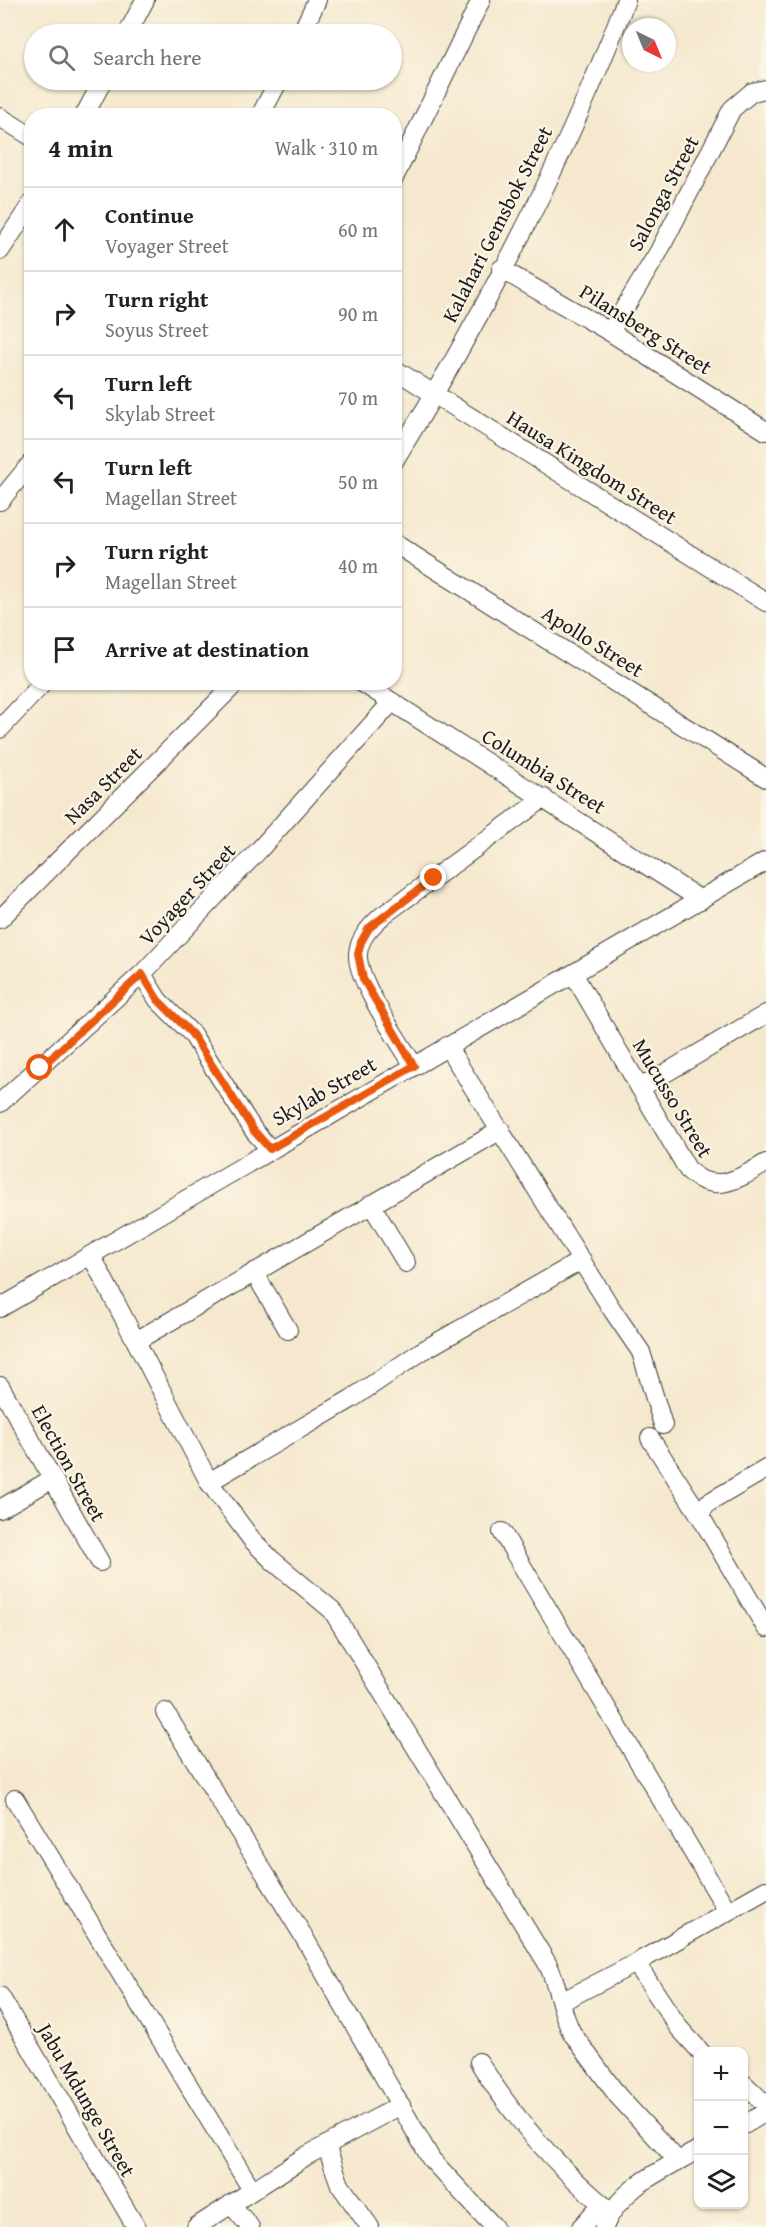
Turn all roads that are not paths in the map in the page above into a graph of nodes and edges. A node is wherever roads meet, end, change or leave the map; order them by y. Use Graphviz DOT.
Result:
graph roads {
  1 [pos="145,0"];
  2 [pos="318,0"];
  3 [pos="481,0"];
  4 [pos="626,0"];
  5 [pos="132,24"];
  6 [pos="306,24"];
  7 [pos="766,89"];
  8 [pos="98,90"];
  9 [pos="274,90"];
  10 [pos="88,108"];
  11 [pos="264,108"];
  12 [pos="0,117"];
  13 [pos="24,132"];
  14 [pos="402,162"];
  15 [pos="24,215"];
  16 [pos="0,251"];
  17 [pos="501,269"];
  18 [pos="610,332"];
  19 [pos="402,374"];
  20 [pos="434,395"];
  21 [pos="766,431"];
  22 [pos="402,448"];
  23 [pos="24,476"];
  24 [pos="0,501"];
  25 [pos="402,548"];
  26 [pos="766,602"];
  27 [pos="37,690"];
  28 [pos="229,690"];
  29 [pos="373,690"];
  30 [pos="392,702"];
  31 [pos="0,729"];
  32 [pos="766,778"];
  33 [pos="544,798"];
  34 [pos="766,861"];
  35 [pos="701,900"];
  36 [pos="0,919"];
  37 [pos="142,974"];
  38 [pos="574,975"];
  39 [pos="766,1014"];
  40 [pos="447,1046"];
  41 [pos="414,1066"];
  42 [pos="640,1088"];
  43 [pos="0,1103"];
  44 [pos="501,1130"];
  45 [pos="270,1149"];
  46 [pos="766,1163"];
  47 [pos="371,1204"];
  48 [pos="91,1255"];
  49 [pos="582,1260"];
  50 [pos="406,1263"];
  51 [pos="254,1272"];
  52 [pos="0,1308"];
  53 [pos="288,1330"];
  54 [pos="136,1341"];
  55 [pos="0,1386"];
  56 [pos="663,1425"];
  57 [pos="650,1438"];
  58 [pos="766,1469"];
  59 [pos="52,1479"];
  60 [pos="209,1482"];
  61 [pos="0,1509"];
  62 [pos="699,1514"];
  63 [pos="502,1532"];
  64 [pos="100,1562"];
  65 [pos="766,1628"];
  66 [pos="165,1712"];
  67 [pos="15,1799"];
  68 [pos="766,1890"];
  69 [pos="728,1910"];
  70 [pos="636,1964"];
  71 [pos="0,1996"];
  72 [pos="561,2002"];
  73 [pos="696,2047"];
  74 [pos="479,2061"];
  75 [pos="748,2088"];
  76 [pos="401,2104"];
  77 [pos="766,2105"];
  78 [pos="766,2112"];
  79 [pos="748,2123"];
  80 [pos="326,2145"];
  81 [pos="694,2153"];
  82 [pos="678,2161"];
  83 [pos="252,2190"];
  84 [pos="231,2204"];
  85 [pos="605,2215"];
  86 [pos="136,2227"];
  87 [pos="196,2227"];
  88 [pos="250,2227"];
  89 [pos="370,2227"];
  90 [pos="494,2227"];
  91 [pos="581,2227"];
  1 -- 5 [label="street"];
  2 -- 6 [label="street"];
  3 -- 14 [label="street"];
  4 -- 17 [label="street, Kalahari Gemsbok Street"];
  7 -- 18 [label="street, Salonga Street"];
  8 -- 10 [label="street"];
  9 -- 11 [label="street"];
  12 -- 13 [label="street"];
  15 -- 16 [label="street"];
  17 -- 18 [label="street, Pilansberg Street"];
  17 -- 20 [label="street, Kalahari Gemsbok Street"];
  18 -- 21 [label="street, Pilansberg Street"];
  19 -- 20 [label="street, Hausa Kingdom Street"];
  20 -- 22 [label="street, Kalahari Gemsbok Street"];
  20 -- 26 [label="street, Hausa Kingdom Street"];
  23 -- 24 [label="street"];
  25 -- 32 [label="street, Apollo Street"];
  27 -- 31 [label="street"];
  28 -- 36 [label="street, Nasa Street"];
  29 -- 30 [label="street, Columbia Street"];
  30 -- 33 [label="street, Columbia Street"];
  30 -- 37 [label="street, Voyager Street"];
  33 -- 35 [label="street, Columbia Street"];
  33 -- 41 [label="street"];
  34 -- 35 [label="street, Skylab Street"];
  35 -- 38 [label="street, Skylab Street"];
  37 -- 43 [label="street, Voyager Street"];
  37 -- 45 [label="street"];
  38 -- 40 [label="street, Skylab Street"];
  38 -- 42 [label="street, Mucusso Street"];
  39 -- 42 [label="street"];
  40 -- 41 [label="street, Skylab Street"];
  40 -- 44 [label="street"];
  41 -- 45 [label="street, Skylab Street"];
  42 -- 46 [label="street, Mucusso Street"];
  44 -- 47 [label="street"];
  44 -- 49 [label="street"];
  45 -- 48 [label="street, Skylab Street"];
  47 -- 50 [label="street"];
  47 -- 51 [label="street"];
  48 -- 52 [label="street, Skylab Street"];
  48 -- 54 [label="street"];
  49 -- 56 [label="street"];
  49 -- 60 [label="street"];
  51 -- 53 [label="street"];
  51 -- 54 [label="street"];
  54 -- 60 [label="street"];
  55 -- 59 [label="street, Election Street"];
  57 -- 62 [label="street"];
  58 -- 62 [label="street"];
  59 -- 61 [label="street"];
  59 -- 64 [label="street, Election Street"];
  60 -- 72 [label="street"];
  62 -- 65 [label="street"];
  63 -- 69 [label="street"];
  66 -- 76 [label="street"];
  67 -- 83 [label="street"];
  68 -- 69 [label="street"];
  69 -- 70 [label="street"];
  70 -- 72 [label="street"];
  70 -- 73 [label="street"];
  71 -- 86 [label="street, Jabu Mdunge Street"];
  72 -- 82 [label="street"];
  74 -- 85 [label="street"];
  75 -- 77 [label="street"];
  76 -- 80 [label="street"];
  76 -- 90 [label="street"];
  78 -- 79 [label="street"];
  80 -- 83 [label="street"];
  80 -- 89 [label="street"];
  81 -- 82 [label="street"];
  82 -- 85 [label="street"];
  83 -- 84 [label="street"];
  84 -- 87 [label="street"];
  84 -- 88 [label="street"];
  85 -- 91 [label="street"];
}
